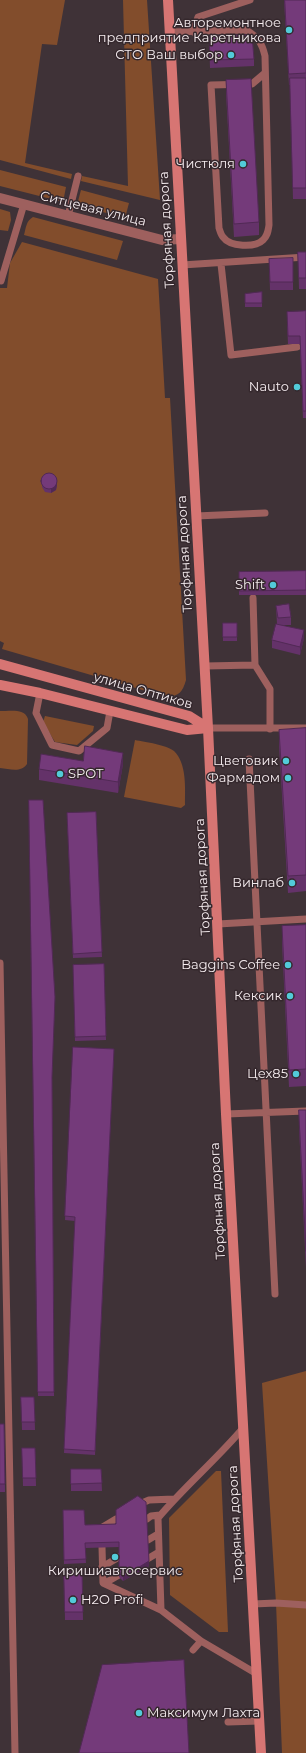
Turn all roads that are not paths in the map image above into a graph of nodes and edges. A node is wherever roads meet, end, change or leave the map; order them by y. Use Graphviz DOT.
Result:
graph roads {
  1 [pos="168,0"];
  2 [pos="250,0"];
  3 [pos="170,32"];
  4 [pos="193,32"];
  5 [pos="265,73"];
  6 [pos="78,176"];
  7 [pos="0,198"];
  8 [pos="24,204"];
  9 [pos="68,216"];
  10 [pos="180,239"];
  11 [pos="306,257"];
  12 [pos="221,264"];
  13 [pos="182,265"];
  14 [pos="1,281"];
  15 [pos="297,347"];
  16 [pos="265,513"];
  17 [pos="196,516"];
  18 [pos="253,598"];
  19 [pos="0,664"];
  20 [pos="255,665"];
  21 [pos="205,666"];
  22 [pos="0,685"];
  23 [pos="40,693"];
  24 [pos="110,711"];
  25 [pos="208,728"];
  26 [pos="306,728"];
  27 [pos="270,729"];
  28 [pos="249,759"];
  29 [pos="306,919"];
  30 [pos="257,922"];
  31 [pos="218,924"];
  32 [pos="0,963"];
  33 [pos="306,1111"];
  34 [pos="267,1112"];
  35 [pos="226,1114"];
  36 [pos="275,1294"];
  37 [pos="244,1427"];
  38 [pos="174,1499"];
  39 [pos="142,1503"];
  40 [pos="160,1516"];
  41 [pos="116,1519"];
  42 [pos="146,1519"];
  43 [pos="102,1528"];
  44 [pos="158,1534"];
  45 [pos="148,1540"];
  46 [pos="102,1547"];
  47 [pos="159,1552"];
  48 [pos="119,1557"];
  49 [pos="149,1558"];
  50 [pos="102,1567"];
  51 [pos="119,1575"];
  52 [pos="105,1584"];
  53 [pos="253,1604"];
  54 [pos="306,1605"];
  55 [pos="161,1610"];
  56 [pos="201,1640"];
  57 [pos="193,1650"];
  58 [pos="256,1674"];
  59 [pos="259,1721"];
  60 [pos="228,1722"];
  61 [pos="15,1753"];
  62 [pos="261,1753"];
  1 -- 3 [label="main road, Торфяная дорога"];
  2 -- 4 [label="lane"];
  3 -- 4 [label="lane"];
  3 -- 10 [label="main road, Торфяная дорога"];
  4 -- 5 [label="lane"];
  5 -- 5 [label="lane"];
  6 -- 9 [label="lane"];
  7 -- 8 [label="street, Ситцевая улица"];
  8 -- 9 [label="street, Ситцевая улица"];
  8 -- 14 [label="lane"];
  9 -- 10 [label="street, Ситцевая улица"];
  10 -- 13 [label="main road, Торфяная дорога"];
  11 -- 12 [label="lane"];
  12 -- 13 [label="lane"];
  12 -- 15 [label="lane"];
  13 -- 17 [label="main road, Торфяная дорога"];
  16 -- 17 [label="lane"];
  17 -- 21 [label="main road, Торфяная дорога"];
  18 -- 20 [label="lane"];
  19 -- 25 [label="main road, улица Оптиков"];
  20 -- 21 [label="lane"];
  20 -- 27 [label="lane"];
  21 -- 25 [label="main road, Торфяная дорога"];
  22 -- 23 [label="main road, улица Оптиков"];
  23 -- 24 [label="main road, улица Оптиков"];
  23 -- 24 [label="lane"];
  24 -- 25 [label="main road, улица Оптиков"];
  25 -- 27 [label="lane"];
  25 -- 31 [label="main road, Торфяная дорога"];
  26 -- 27 [label="lane"];
  28 -- 30 [label="lane"];
  29 -- 30 [label="lane"];
  30 -- 31 [label="lane"];
  30 -- 34 [label="lane"];
  31 -- 35 [label="main road, Торфяная дорога"];
  32 -- 61 [label="lane"];
  33 -- 34 [label="lane"];
  34 -- 35 [label="lane"];
  34 -- 36 [label="lane"];
  35 -- 37 [label="main road, Торфяная дорога"];
  37 -- 38 [label="lane"];
  37 -- 53 [label="main road, Торфяная дорога"];
  38 -- 39 [label="lane"];
  38 -- 40 [label="lane"];
  40 -- 42 [label="lane"];
  40 -- 44 [label="lane"];
  41 -- 43 [label="lane"];
  44 -- 45 [label="lane"];
  44 -- 47 [label="lane"];
  46 -- 50 [label="lane"];
  47 -- 49 [label="lane"];
  47 -- 55 [label="lane"];
  48 -- 50 [label="lane"];
  50 -- 52 [label="lane"];
  51 -- 52 [label="lane"];
  52 -- 55 [label="lane"];
  53 -- 54 [label="lane"];
  53 -- 58 [label="main road, Торфяная дорога"];
  55 -- 56 [label="lane"];
  56 -- 57 [label="lane"];
  56 -- 58 [label="lane"];
  58 -- 59 [label="main road, Торфяная дорога"];
  59 -- 60 [label="lane"];
  59 -- 62 [label="main road, Торфяная дорога"];
}
